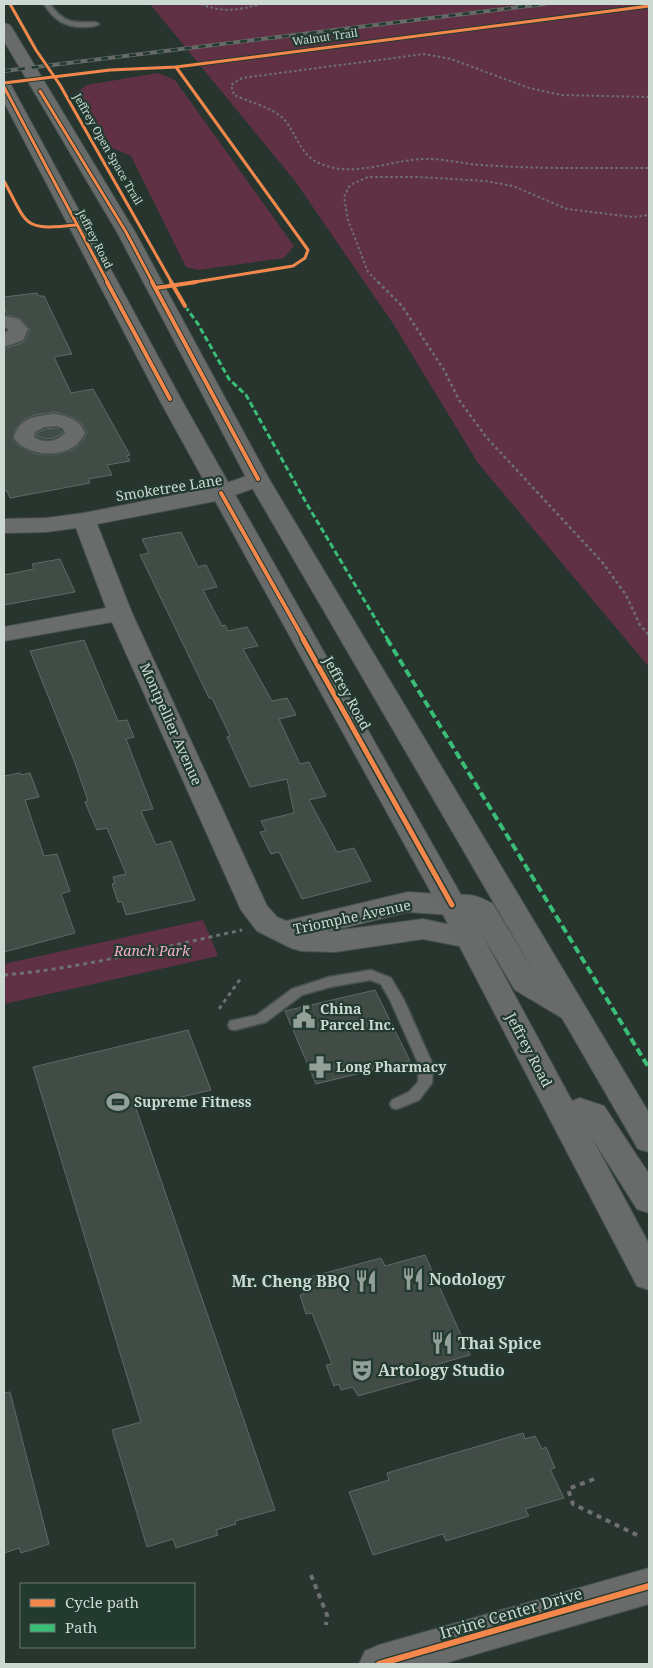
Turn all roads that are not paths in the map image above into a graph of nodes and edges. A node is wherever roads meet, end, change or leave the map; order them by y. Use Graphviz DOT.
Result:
graph roads {
  1 [pos="47,4"];
  2 [pos="95,24"];
  3 [pos="4,28"];
  4 [pos="4,87"];
  5 [pos="4,320"];
  6 [pos="4,341"];
  7 [pos="24,438"];
  8 [pos="4,441"];
  9 [pos="258,479"];
  10 [pos="218,485"];
  11 [pos="4,519"];
  12 [pos="84,520"];
  13 [pos="4,526"];
  14 [pos="120,613"];
  15 [pos="4,634"];
  16 [pos="452,905"];
  17 [pos="275,928"];
  18 [pos="470,938"];
  19 [pos="572,1010"];
  20 [pos="235,1025"];
  21 [pos="398,1104"];
  22 [pos="564,1115"];
  23 [pos="649,1140"];
  24 [pos="649,1200"];
  25 [pos="649,1276"];
  26 [pos="649,1586"];
  27 [pos="379,1664"];
  1 -- 2 [label="lane"];
  3 -- 9 [label="main road"];
  4 -- 10 [label="main road, Jeffrey Road"];
  5 -- 6 [label="street"];
  7 -- 8 [label="street"];
  9 -- 10 [label="street, Smoketree Lane"];
  9 -- 19 [label="main road"];
  10 -- 11 [label="street, Smoketree Lane"];
  10 -- 12 [label="street, Smoketree Lane"];
  10 -- 16 [label="main road, Jeffrey Road"];
  12 -- 13 [label="street, Smoketree Lane"];
  12 -- 14 [label="street, Montpellier Avenue"];
  14 -- 15 [label="street"];
  14 -- 17 [label="street, Montpellier Avenue"];
  16 -- 17 [label="street, Triomphe Avenue"];
  16 -- 18 [label="main road, Jeffrey Road"];
  16 -- 19 [label="main road"];
  17 -- 18 [label="street, Triomphe Avenue"];
  18 -- 22 [label="main road, Jeffrey Road"];
  19 -- 23 [label="main road"];
  20 -- 21 [label="lane"];
  22 -- 24 [label="main road"];
  22 -- 25 [label="main road, Jeffrey Road"];
  26 -- 27 [label="main road, Irvine Center Drive"];
}
